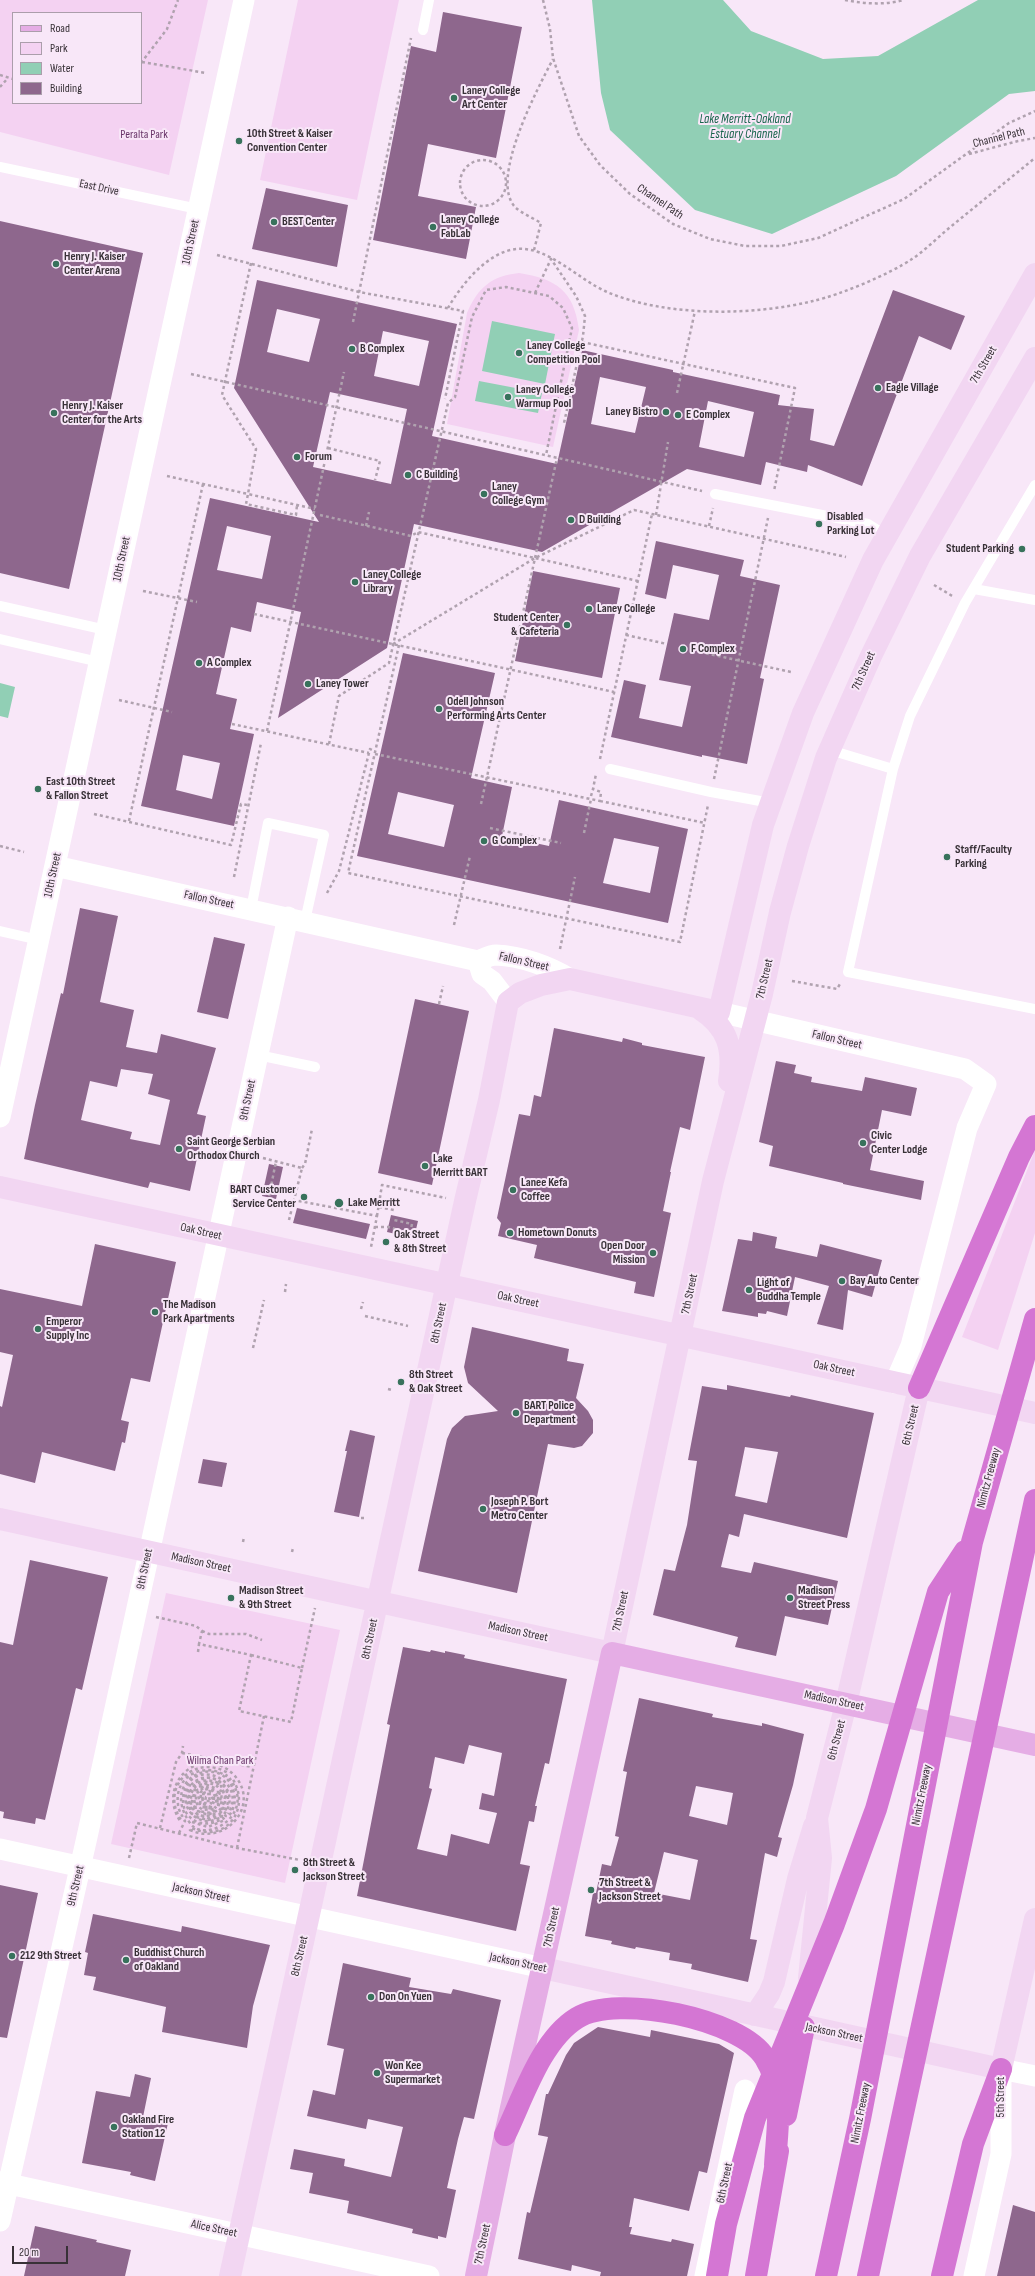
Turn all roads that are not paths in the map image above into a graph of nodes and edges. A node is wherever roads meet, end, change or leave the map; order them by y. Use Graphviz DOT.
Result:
graph roads {
  1 [pos="244,0"];
  2 [pos="429,0"];
  3 [pos="423,30"];
  4 [pos="0,167"];
  5 [pos="198,209"];
  6 [pos="1035,274"];
  7 [pos="1035,358"];
  8 [pos="1035,485"];
  9 [pos="715,494"];
  10 [pos="887,536"];
  11 [pos="974,589"];
  12 [pos="1035,600"];
  13 [pos="0,606"];
  14 [pos="106,630"];
  15 [pos="0,639"];
  16 [pos="99,662"];
  17 [pos="830,750"];
  18 [pos="610,768"];
  19 [pos="893,769"];
  20 [pos="771,803"];
  21 [pos="55,866"];
  22 [pos="251,909"];
  23 [pos="296,919"];
  24 [pos="0,931"];
  25 [pos="39,940"];
  26 [pos="478,961"];
  27 [pos="570,979"];
  28 [pos="508,1002"];
  29 [pos="1035,1009"];
  30 [pos="710,1010"];
  31 [pos="756,1019"];
  32 [pos="258,1055"];
  33 [pos="314,1067"];
  34 [pos="0,1117"];
  35 [pos="1035,1126"];
  36 [pos="713,1181"];
  37 [pos="0,1187"];
  38 [pos="218,1236"];
  39 [pos="447,1285"];
  40 [pos="1033,1325"];
  41 [pos="682,1336"];
  42 [pos="895,1382"];
  43 [pos="919,1388"];
  44 [pos="1035,1413"];
  45 [pos="1035,1500"];
  46 [pos="0,1519"];
  47 [pos="972,1542"];
  48 [pos="149,1551"];
  49 [pos="378,1601"];
  50 [pos="612,1653"];
  51 [pos="846,1704"];
  52 [pos="1035,1745"];
  53 [pos="817,1818"];
  54 [pos="0,1850"];
  55 [pos="80,1867"];
  56 [pos="309,1917"];
  57 [pos="1035,1919"];
  58 [pos="543,1968"];
  59 [pos="755,2015"];
  60 [pos="804,2027"];
  61 [pos="1001,2069"];
  62 [pos="1035,2076"];
  63 [pos="745,2090"];
  64 [pos="505,2135"];
  65 [pos="776,2165"];
  66 [pos="4,2183"];
  67 [pos="0,2221"];
  68 [pos="240,2235"];
  69 [pos="230,2276"];
  70 [pos="429,2276"];
  71 [pos="476,2276"];
  72 [pos="705,2276"];
  73 [pos="717,2276"];
  74 [pos="756,2276"];
  75 [pos="826,2276"];
  76 [pos="868,2276"];
  77 [pos="942,2276"];
  78 [pos="974,2276"];
  1 -- 5 [label="street, 10th Street"];
  2 -- 3 [label="lane"];
  4 -- 5 [label="lane, East Drive"];
  5 -- 14 [label="street, 10th Street"];
  6 -- 10 [label="main road, 7th Street"];
  7 -- 17 [label="main road, 7th Street"];
  8 -- 11 [label="lane"];
  9 -- 10 [label="lane"];
  10 -- 20 [label="main road, 7th Street"];
  11 -- 12 [label="lane"];
  11 -- 19 [label="lane"];
  13 -- 14 [label="lane"];
  14 -- 16 [label="street, 10th Street"];
  15 -- 16 [label="lane"];
  16 -- 21 [label="street, 10th Street"];
  17 -- 19 [label="lane"];
  17 -- 31 [label="main road, 7th Street"];
  18 -- 20 [label="lane"];
  19 -- 29 [label="lane"];
  20 -- 30 [label="main road, 7th Street"];
  21 -- 22 [label="street, Fallon Street"];
  21 -- 25 [label="street, 10th Street"];
  22 -- 23 [label="street, Fallon Street"];
  22 -- 23 [label="lane"];
  23 -- 26 [label="street, Fallon Street"];
  23 -- 32 [label="street, 9th Street"];
  24 -- 25 [label="lane"];
  25 -- 34 [label="street, 10th Street"];
  26 -- 27 [label="street, Fallon Street"];
  26 -- 28 [label="street"];
  27 -- 28 [label="main road"];
  27 -- 30 [label="main road, Fallon Street"];
  28 -- 39 [label="main road, 8th Street"];
  30 -- 31 [label="street, Fallon Street"];
  30 -- 36 [label="main road"];
  31 -- 36 [label="main road, 7th Street"];
  31 -- 42 [label="street, Fallon Street"];
  32 -- 33 [label="lane"];
  32 -- 38 [label="street, 9th Street"];
  35 -- 43 [label="highway"];
  36 -- 41 [label="main road, 7th Street"];
  37 -- 38 [label="main road, Oak Street"];
  38 -- 39 [label="main road, Oak Street"];
  38 -- 48 [label="street, 9th Street"];
  39 -- 41 [label="main road, Oak Street"];
  39 -- 49 [label="main road, 8th Street"];
  40 -- 47 [label="highway, Nimitz Freeway"];
  41 -- 42 [label="main road, Oak Street"];
  41 -- 50 [label="main road, 7th Street"];
  42 -- 43 [label="main road, Oak Street"];
  43 -- 44 [label="main road, Oak Street"];
  43 -- 51 [label="main road, 6th Street"];
  45 -- 76 [label="highway"];
  46 -- 48 [label="main road, Madison Street"];
  47 -- 73 [label="highway"];
  47 -- 75 [label="highway, Nimitz Freeway"];
  48 -- 49 [label="main road, Madison Street"];
  48 -- 55 [label="street, 9th Street"];
  49 -- 50 [label="main road, Madison Street"];
  49 -- 56 [label="main road, 8th Street"];
  50 -- 51 [label="main road, Madison Street"];
  50 -- 58 [label="main road, 7th Street"];
  51 -- 52 [label="main road, Madison Street"];
  51 -- 53 [label="main road, 6th Street"];
  53 -- 59 [label="main road"];
  53 -- 60 [label="main road, 6th Street"];
  54 -- 55 [label="street, Jackson Street"];
  55 -- 56 [label="street, Jackson Street"];
  55 -- 66 [label="street, 9th Street"];
  56 -- 58 [label="street, Jackson Street"];
  56 -- 68 [label="main road, 8th Street"];
  57 -- 61 [label="main road, 5th Street"];
  58 -- 59 [label="main road, Jackson Street"];
  58 -- 64 [label="main road, 7th Street"];
  59 -- 60 [label="main road, Jackson Street"];
  60 -- 61 [label="main road, Jackson Street"];
  60 -- 65 [label="highway"];
  61 -- 62 [label="street, Jackson Street"];
  61 -- 77 [label="highway"];
  61 -- 78 [label="street, 5th Street"];
  63 -- 72 [label="street, 6th Street"];
  64 -- 65 [label="highway"];
  64 -- 71 [label="main road, 7th Street"];
  65 -- 74 [label="highway"];
  66 -- 67 [label="street, 9th Street"];
  66 -- 68 [label="street, Alice Street"];
  68 -- 69 [label="main road, 8th Street"];
  68 -- 70 [label="street, Alice Street"];
}
